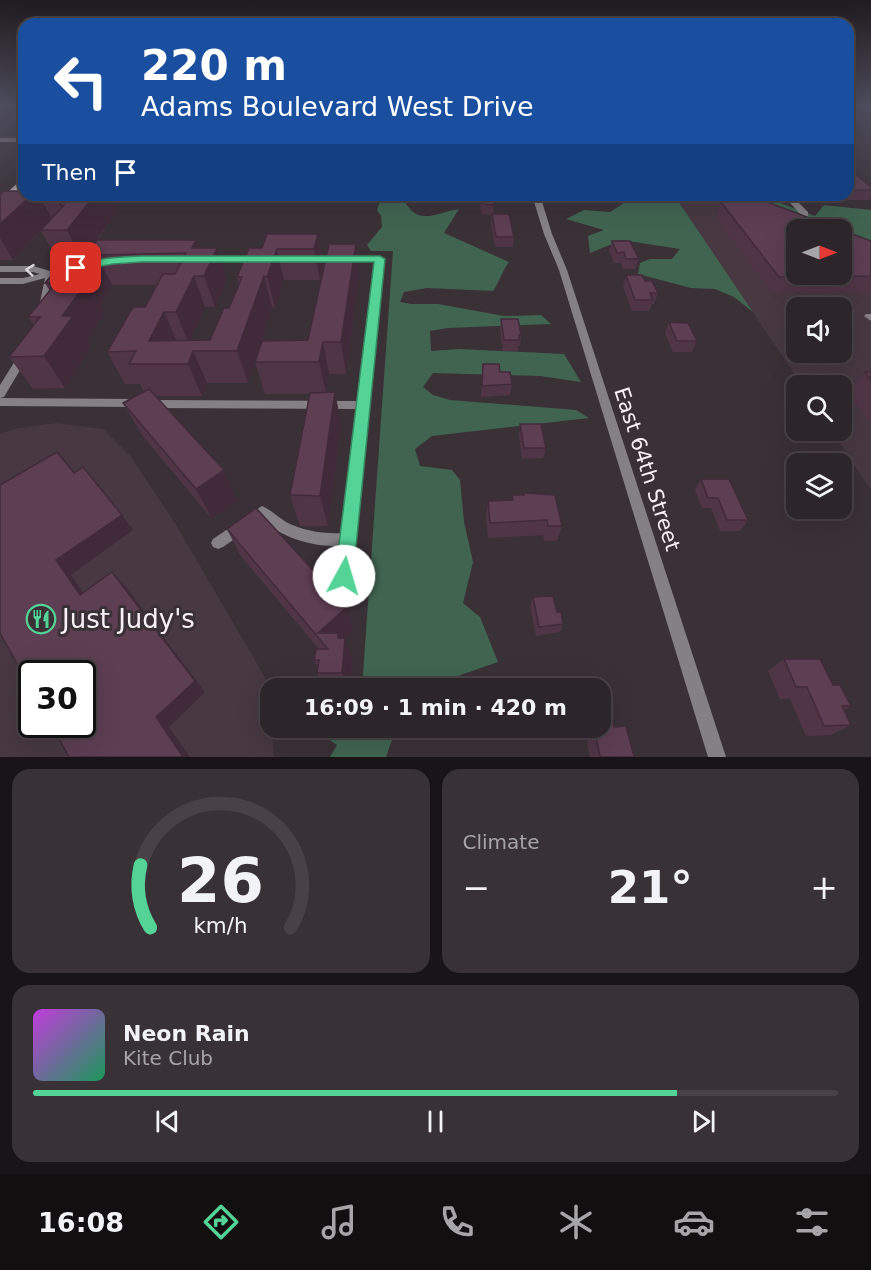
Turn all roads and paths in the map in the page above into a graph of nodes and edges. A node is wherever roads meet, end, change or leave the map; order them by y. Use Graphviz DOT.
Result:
graph roads {
  1 [pos="18,187"];
  2 [pos="17,198"];
  3 [pos="3,201"];
  4 [pos="538,201"];
  5 [pos="793,201"];
  6 [pos="805,214"];
  7 [pos="202,259"];
  8 [pos="273,259"];
  9 [pos="297,259"];
  10 [pos="76,268"];
  11 [pos="0,269"];
  12 [pos="50,274"];
  13 [pos="0,281"];
  14 [pos="41,319"];
  15 [pos="28,347"];
  16 [pos="0,394"];
  17 [pos="0,402"];
  18 [pos="363,405"];
  19 [pos="348,539"];
  20 [pos="218,543"];
  21 [pos="344,576"];
  22 [pos="717,757"];
  1 -- 3 [label="street"];
  2 -- 3 [label="street"];
  4 -- 22 [label="street, East 64th Street"];
  5 -- 6 [label="street"];
  7 -- 8 [label="street"];
  9 -- 18 [label="street"];
  10 -- 12 [label="street"];
  12 -- 11 [label="street, one-way"];
  12 -- 13 [label="street"];
  12 -- 14 [label="street"];
  15 -- 16 [label="street"];
  17 -- 18 [label="street"];
  18 -- 19 [label="street"];
  19 -- 20 [label="street"];
  19 -- 21 [label="street"];
}
